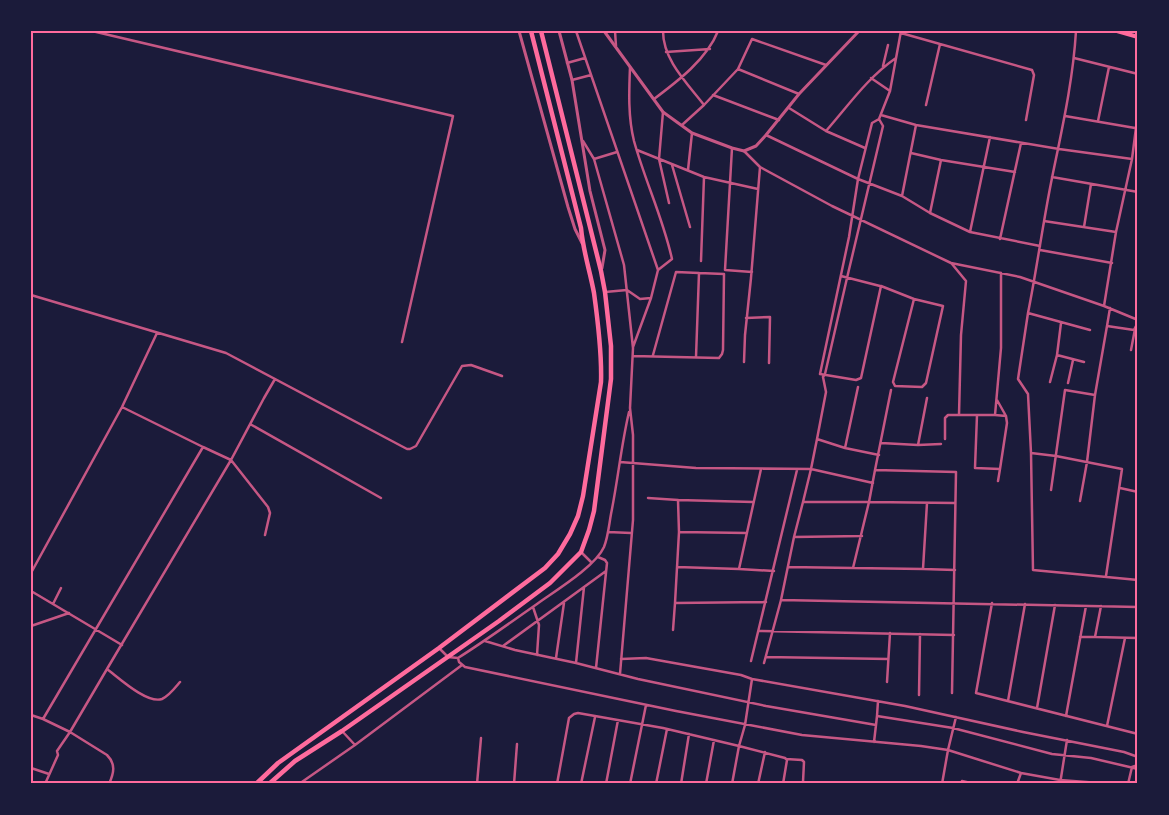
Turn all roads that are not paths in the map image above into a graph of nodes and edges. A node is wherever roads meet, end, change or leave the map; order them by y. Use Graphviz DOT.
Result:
graph roads {
  1 [pos="92,31"];
  2 [pos="519,31"];
  3 [pos="531,31"];
  4 [pos="541,31"];
  5 [pos="558,31"];
  6 [pos="576,31"];
  7 [pos="604,31"];
  8 [pos="615,31"];
  9 [pos="662,31"];
  10 [pos="718,31"];
  11 [pos="859,31"];
  12 [pos="1076,31"];
  13 [pos="1117,31"];
  14 [pos="901,32"];
  15 [pos="1138,37"];
  16 [pos="940,44"];
  17 [pos="888,45"];
  18 [pos="616,46"];
  19 [pos="710,49"];
  20 [pos="666,52"];
  21 [pos="585,58"];
  22 [pos="896,58"];
  23 [pos="1074,58"];
  24 [pos="568,63"];
  25 [pos="828,65"];
  26 [pos="882,67"];
  27 [pos="1109,67"];
  28 [pos="630,68"];
  29 [pos="738,69"];
  30 [pos="1138,74"];
  31 [pos="591,75"];
  32 [pos="681,76"];
  33 [pos="871,78"];
  34 [pos="572,80"];
  35 [pos="890,90"];
  36 [pos="799,94"];
  37 [pos="713,95"];
  38 [pos="653,100"];
  39 [pos="704,105"];
  40 [pos="926,105"];
  41 [pos="789,108"];
  42 [pos="663,112"];
  43 [pos="1138,112"];
  44 [pos="881,114"];
  45 [pos="1065,116"];
  46 [pos="879,119"];
  47 [pos="779,120"];
  48 [pos="1026,120"];
  49 [pos="1098,121"];
  50 [pos="916,125"];
  51 [pos="682,126"];
  52 [pos="1136,128"];
  53 [pos="826,131"];
  54 [pos="692,133"];
  55 [pos="766,136"];
  56 [pos="990,137"];
  57 [pos="584,141"];
  58 [pos="1021,142"];
  59 [pos="732,148"];
  60 [pos="865,148"];
  61 [pos="1059,149"];
  62 [pos="637,150"];
  63 [pos="744,151"];
  64 [pos="617,152"];
  65 [pos="911,152"];
  66 [pos="594,159"];
  67 [pos="659,159"];
  68 [pos="1132,159"];
  69 [pos="941,160"];
  70 [pos="672,165"];
  71 [pos="984,166"];
  72 [pos="760,167"];
  73 [pos="688,170"];
  74 [pos="1015,172"];
  75 [pos="1052,177"];
  76 [pos="704,178"];
  77 [pos="858,179"];
  78 [pos="869,183"];
  79 [pos="730,184"];
  80 [pos="1091,184"];
  81 [pos="758,189"];
  82 [pos="1126,190"];
  83 [pos="1138,192"];
  84 [pos="902,196"];
  85 [pos="669,203"];
  86 [pos="930,213"];
  87 [pos="853,215"];
  88 [pos="861,219"];
  89 [pos="1044,221"];
  90 [pos="690,227"];
  91 [pos="1084,227"];
  92 [pos="970,232"];
  93 [pos="1116,232"];
  94 [pos="849,237"];
  95 [pos="856,239"];
  96 [pos="1000,239"];
  97 [pos="582,244"];
  98 [pos="1040,246"];
  99 [pos="1040,250"];
  100 [pos="701,261"];
  101 [pos="951,263"];
  102 [pos="1112,263"];
  103 [pos="658,270"];
  104 [pos="601,271"];
  105 [pos="752,272"];
  106 [pos="699,273"];
  107 [pos="1001,273"];
  108 [pos="841,276"];
  109 [pos="847,278"];
  110 [pos="1034,282"];
  111 [pos="880,286"];
  112 [pos="627,290"];
  113 [pos="605,292"];
  114 [pos="31,295"];
  115 [pos="650,298"];
  116 [pos="914,299"];
  117 [pos="1104,306"];
  118 [pos="1110,308"];
  119 [pos="1028,313"];
  120 [pos="746,318"];
  121 [pos="1138,321"];
  122 [pos="1061,323"];
  123 [pos="1107,326"];
  124 [pos="1136,329"];
  125 [pos="1090,330"];
  126 [pos="157,332"];
  127 [pos="402,342"];
  128 [pos="633,348"];
  129 [pos="1132,350"];
  130 [pos="1057,355"];
  131 [pos="633,356"];
  132 [pos="653,356"];
  133 [pos="696,357"];
  134 [pos="1073,360"];
  135 [pos="744,362"];
  136 [pos="1084,362"];
  137 [pos="769,363"];
  138 [pos="502,376"];
  139 [pos="824,376"];
  140 [pos="275,379"];
  141 [pos="1050,382"];
  142 [pos="1068,383"];
  143 [pos="858,386"];
  144 [pos="891,390"];
  145 [pos="1095,395"];
  146 [pos="927,398"];
  147 [pos="996,399"];
  148 [pos="122,407"];
  149 [pos="630,408"];
  150 [pos="959,415"];
  151 [pos="977,415"];
  152 [pos="995,415"];
  153 [pos="1006,416"];
  154 [pos="250,424"];
  155 [pos="817,439"];
  156 [pos="945,439"];
  157 [pos="882,442"];
  158 [pos="918,444"];
  159 [pos="941,444"];
  160 [pos="203,448"];
  161 [pos="845,448"];
  162 [pos="1031,454"];
  163 [pos="880,455"];
  164 [pos="1056,456"];
  165 [pos="231,460"];
  166 [pos="620,462"];
  167 [pos="1087,462"];
  168 [pos="633,463"];
  169 [pos="761,469"];
  170 [pos="811,469"];
  171 [pos="1000,469"];
  172 [pos="797,470"];
  173 [pos="875,470"];
  174 [pos="998,481"];
  175 [pos="873,483"];
  176 [pos="1119,488"];
  177 [pos="1051,490"];
  178 [pos="1138,492"];
  179 [pos="381,498"];
  180 [pos="648,498"];
  181 [pos="678,500"];
  182 [pos="1080,501"];
  183 [pos="754,502"];
  184 [pos="803,502"];
  185 [pos="870,502"];
  186 [pos="927,503"];
  187 [pos="956,503"];
  188 [pos="608,532"];
  189 [pos="679,532"];
  190 [pos="632,533"];
  191 [pos="747,533"];
  192 [pos="265,535"];
  193 [pos="862,536"];
  194 [pos="794,537"];
  195 [pos="581,552"];
  196 [pos="598,557"];
  197 [pos="591,562"];
  198 [pos="677,567"];
  199 [pos="788,567"];
  200 [pos="853,568"];
  201 [pos="740,569"];
  202 [pos="923,569"];
  203 [pos="606,570"];
  204 [pos="955,570"];
  205 [pos="774,571"];
  206 [pos="31,572"];
  207 [pos="1106,577"];
  208 [pos="1138,580"];
  209 [pos="584,587"];
  210 [pos="61,588"];
  211 [pos="32,592"];
  212 [pos="781,600"];
  213 [pos="766,602"];
  214 [pos="564,603"];
  215 [pos="675,603"];
  216 [pos="955,603"];
  217 [pos="992,603"];
  218 [pos="53,604"];
  219 [pos="1025,604"];
  220 [pos="1055,605"];
  221 [pos="1086,606"];
  222 [pos="1101,606"];
  223 [pos="532,607"];
  224 [pos="1138,607"];
  225 [pos="70,613"];
  226 [pos="538,621"];
  227 [pos="31,626"];
  228 [pos="97,629"];
  229 [pos="673,630"];
  230 [pos="759,631"];
  231 [pos="772,631"];
  232 [pos="890,633"];
  233 [pos="920,634"];
  234 [pos="954,635"];
  235 [pos="1080,637"];
  236 [pos="1095,637"];
  237 [pos="1125,638"];
  238 [pos="1138,638"];
  239 [pos="485,641"];
  240 [pos="122,645"];
  241 [pos="503,646"];
  242 [pos="439,648"];
  243 [pos="536,655"];
  244 [pos="448,657"];
  245 [pos="766,657"];
  246 [pos="458,658"];
  247 [pos="556,658"];
  248 [pos="621,659"];
  249 [pos="888,659"];
  250 [pos="751,661"];
  251 [pos="576,662"];
  252 [pos="764,662"];
  253 [pos="462,665"];
  254 [pos="596,668"];
  255 [pos="107,669"];
  256 [pos="620,674"];
  257 [pos="752,679"];
  258 [pos="180,682"];
  259 [pos="887,682"];
  260 [pos="952,693"];
  261 [pos="919,695"];
  262 [pos="878,701"];
  263 [pos="1008,701"];
  264 [pos="748,702"];
  265 [pos="646,705"];
  266 [pos="1037,708"];
  267 [pos="31,715"];
  268 [pos="877,716"];
  269 [pos="1066,716"];
  270 [pos="595,717"];
  271 [pos="956,717"];
  272 [pos="43,719"];
  273 [pos="618,720"];
  274 [pos="642,724"];
  275 [pos="745,725"];
  276 [pos="876,725"];
  277 [pos="1107,726"];
  278 [pos="953,728"];
  279 [pos="667,729"];
  280 [pos="342,731"];
  281 [pos="70,732"];
  282 [pos="689,734"];
  283 [pos="1138,734"];
  284 [pos="481,738"];
  285 [pos="714,740"];
  286 [pos="1067,740"];
  287 [pos="874,742"];
  288 [pos="517,744"];
  289 [pos="355,745"];
  290 [pos="739,746"];
  291 [pos="948,750"];
  292 [pos="765,752"];
  293 [pos="1064,755"];
  294 [pos="1138,757"];
  295 [pos="786,759"];
  296 [pos="1132,767"];
  297 [pos="1138,767"];
  298 [pos="31,768"];
  299 [pos="1021,772"];
  300 [pos="49,774"];
  301 [pos="802,782"];
  302 [pos="1060,782"];
  303 [pos="45,784"];
  304 [pos="109,784"];
  305 [pos="256,784"];
  306 [pos="270,784"];
  307 [pos="299,784"];
  308 [pos="476,784"];
  309 [pos="514,784"];
  310 [pos="557,784"];
  311 [pos="581,784"];
  312 [pos="606,784"];
  313 [pos="630,784"];
  314 [pos="656,784"];
  315 [pos="681,784"];
  316 [pos="706,784"];
  317 [pos="732,784"];
  318 [pos="758,784"];
  319 [pos="783,784"];
  320 [pos="942,784"];
  321 [pos="962,784"];
  322 [pos="975,784"];
  323 [pos="1017,784"];
  324 [pos="1112,784"];
  325 [pos="1128,784"];
  1 -- 127 [label="street"];
  2 -- 97 [label="street"];
  3 -- 97 [label="main road"];
  4 -- 104 [label="main road"];
  5 -- 24 [label="street"];
  6 -- 21 [label="street"];
  7 -- 18 [label="street"];
  8 -- 18 [label="street"];
  9 -- 20 [label="street"];
  10 -- 19 [label="street"];
  11 -- 25 [label="street"];
  12 -- 23 [label="street"];
  13 -- 15 [label="main road"];
  14 -- 16 [label="street"];
  14 -- 22 [label="street"];
  16 -- 40 [label="street"];
  16 -- 48 [label="street"];
  17 -- 26 [label="street"];
  18 -- 28 [label="street"];
  19 -- 20 [label="street"];
  19 -- 32 [label="street"];
  20 -- 32 [label="street"];
  21 -- 24 [label="street"];
  21 -- 31 [label="street"];
  22 -- 26 [label="street"];
  22 -- 35 [label="street"];
  23 -- 27 [label="street"];
  23 -- 45 [label="street"];
  24 -- 34 [label="street"];
  25 -- 29 [label="street"];
  25 -- 36 [label="street"];
  26 -- 33 [label="street"];
  27 -- 30 [label="street"];
  27 -- 49 [label="street"];
  28 -- 38 [label="street"];
  28 -- 62 [label="street"];
  29 -- 36 [label="street"];
  29 -- 37 [label="street"];
  31 -- 34 [label="street"];
  31 -- 64 [label="street"];
  32 -- 38 [label="street"];
  32 -- 39 [label="street"];
  33 -- 35 [label="street"];
  33 -- 53 [label="street"];
  34 -- 57 [label="street"];
  35 -- 44 [label="street"];
  36 -- 41 [label="street"];
  37 -- 39 [label="street"];
  37 -- 47 [label="street"];
  38 -- 42 [label="street"];
  39 -- 51 [label="street"];
  41 -- 47 [label="street"];
  41 -- 53 [label="street"];
  42 -- 51 [label="street"];
  42 -- 67 [label="street"];
  43 -- 52 [label="street"];
  44 -- 46 [label="street"];
  44 -- 50 [label="street"];
  45 -- 49 [label="street"];
  45 -- 61 [label="street"];
  46 -- 60 [label="street"];
  46 -- 78 [label="street"];
  47 -- 55 [label="street"];
  49 -- 52 [label="street"];
  50 -- 56 [label="street"];
  50 -- 65 [label="street"];
  51 -- 54 [label="street"];
  52 -- 68 [label="street"];
  53 -- 60 [label="street"];
  54 -- 59 [label="street"];
  54 -- 73 [label="street"];
  55 -- 63 [label="street"];
  55 -- 77 [label="street"];
  56 -- 58 [label="street"];
  56 -- 71 [label="street"];
  57 -- 66 [label="street"];
  57 -- 104 [label="street"];
  58 -- 61 [label="street"];
  58 -- 74 [label="street"];
  59 -- 63 [label="street"];
  59 -- 79 [label="street"];
  60 -- 77 [label="street"];
  61 -- 68 [label="street"];
  61 -- 75 [label="street"];
  62 -- 67 [label="street"];
  62 -- 103 [label="street"];
  63 -- 72 [label="street"];
  64 -- 66 [label="street"];
  64 -- 103 [label="street"];
  65 -- 69 [label="street"];
  65 -- 84 [label="street"];
  66 -- 112 [label="street"];
  67 -- 70 [label="street"];
  67 -- 85 [label="street"];
  68 -- 82 [label="street"];
  69 -- 71 [label="street"];
  69 -- 86 [label="street"];
  70 -- 73 [label="street"];
  70 -- 90 [label="street"];
  71 -- 74 [label="street"];
  71 -- 92 [label="street"];
  72 -- 81 [label="street"];
  72 -- 87 [label="street"];
  73 -- 76 [label="street"];
  74 -- 96 [label="street"];
  75 -- 80 [label="street"];
  75 -- 89 [label="street"];
  76 -- 79 [label="street"];
  76 -- 100 [label="street"];
  77 -- 78 [label="street"];
  77 -- 87 [label="street"];
  78 -- 84 [label="street"];
  78 -- 88 [label="street"];
  79 -- 81 [label="street"];
  79 -- 105 [label="street"];
  80 -- 82 [label="street"];
  80 -- 91 [label="street"];
  81 -- 105 [label="street"];
  82 -- 83 [label="street"];
  82 -- 93 [label="street"];
  84 -- 86 [label="street"];
  86 -- 92 [label="street"];
  87 -- 88 [label="street"];
  87 -- 94 [label="street"];
  88 -- 95 [label="street"];
  88 -- 101 [label="street"];
  89 -- 91 [label="street"];
  89 -- 98 [label="street"];
  91 -- 93 [label="street"];
  92 -- 96 [label="street"];
  93 -- 102 [label="street"];
  94 -- 95 [label="street"];
  94 -- 108 [label="street"];
  95 -- 109 [label="street"];
  96 -- 98 [label="street"];
  97 -- 242 [label="main road"];
  98 -- 99 [label="street"];
  99 -- 102 [label="street"];
  99 -- 110 [label="street"];
  101 -- 107 [label="street"];
  101 -- 150 [label="street"];
  102 -- 117 [label="street"];
  103 -- 115 [label="street"];
  104 -- 113 [label="main road"];
  105 -- 120 [label="street"];
  106 -- 132 [label="street"];
  106 -- 133 [label="street"];
  106 -- 133 [label="street"];
  107 -- 110 [label="street"];
  107 -- 147 [label="street"];
  108 -- 109 [label="street"];
  108 -- 139 [label="street"];
  109 -- 111 [label="street"];
  109 -- 139 [label="street"];
  110 -- 117 [label="street"];
  110 -- 119 [label="street"];
  111 -- 116 [label="street"];
  111 -- 139 [label="street"];
  112 -- 113 [label="street"];
  112 -- 115 [label="street"];
  112 -- 128 [label="street"];
  113 -- 195 [label="main road"];
  114 -- 126 [label="street"];
  115 -- 128 [label="street"];
  116 -- 116 [label="street"];
  117 -- 118 [label="street"];
  118 -- 121 [label="street"];
  118 -- 123 [label="street"];
  119 -- 122 [label="street"];
  119 -- 162 [label="street"];
  120 -- 135 [label="street"];
  120 -- 137 [label="street"];
  121 -- 124 [label="street"];
  122 -- 125 [label="street"];
  122 -- 130 [label="street"];
  123 -- 124 [label="street"];
  123 -- 145 [label="street"];
  124 -- 129 [label="street"];
  126 -- 140 [label="street"];
  126 -- 148 [label="street"];
  128 -- 131 [label="street"];
  130 -- 134 [label="street"];
  130 -- 141 [label="street"];
  131 -- 132 [label="street"];
  131 -- 149 [label="street"];
  132 -- 133 [label="street"];
  134 -- 136 [label="street"];
  134 -- 142 [label="street"];
  138 -- 140 [label="street"];
  139 -- 155 [label="street"];
  140 -- 154 [label="street"];
  143 -- 161 [label="street"];
  144 -- 157 [label="street"];
  145 -- 164 [label="street"];
  145 -- 167 [label="street"];
  146 -- 158 [label="street"];
  147 -- 152 [label="street"];
  147 -- 153 [label="street"];
  148 -- 160 [label="street"];
  148 -- 206 [label="street"];
  149 -- 166 [label="street"];
  149 -- 168 [label="street"];
  150 -- 151 [label="street"];
  150 -- 156 [label="street"];
  151 -- 152 [label="street"];
  151 -- 171 [label="street"];
  152 -- 153 [label="street"];
  153 -- 171 [label="street"];
  154 -- 165 [label="street"];
  154 -- 179 [label="street"];
  155 -- 161 [label="street"];
  155 -- 170 [label="street"];
  157 -- 158 [label="street"];
  157 -- 163 [label="street"];
  158 -- 159 [label="street"];
  160 -- 165 [label="street"];
  160 -- 228 [label="street"];
  161 -- 163 [label="street"];
  162 -- 164 [label="street"];
  162 -- 207 [label="street"];
  163 -- 173 [label="street"];
  164 -- 167 [label="street"];
  164 -- 177 [label="street"];
  165 -- 192 [label="street"];
  165 -- 240 [label="street"];
  166 -- 168 [label="street"];
  166 -- 188 [label="street"];
  167 -- 176 [label="street"];
  167 -- 182 [label="street"];
  168 -- 169 [label="street"];
  168 -- 190 [label="street"];
  169 -- 172 [label="street"];
  169 -- 183 [label="street"];
  170 -- 172 [label="street"];
  170 -- 175 [label="street"];
  170 -- 184 [label="street"];
  171 -- 174 [label="street"];
  172 -- 205 [label="street"];
  173 -- 175 [label="street"];
  173 -- 187 [label="street"];
  175 -- 185 [label="street"];
  176 -- 178 [label="street"];
  176 -- 207 [label="street"];
  180 -- 181 [label="street"];
  181 -- 183 [label="street"];
  181 -- 189 [label="street"];
  183 -- 191 [label="street"];
  184 -- 185 [label="street"];
  184 -- 194 [label="street"];
  185 -- 186 [label="street"];
  185 -- 193 [label="street"];
  186 -- 187 [label="street"];
  186 -- 202 [label="street"];
  187 -- 204 [label="street"];
  188 -- 190 [label="street"];
  188 -- 196 [label="street"];
  189 -- 191 [label="street"];
  189 -- 198 [label="street"];
  190 -- 248 [label="street"];
  191 -- 201 [label="street"];
  193 -- 194 [label="street"];
  193 -- 200 [label="street"];
  194 -- 199 [label="street"];
  195 -- 197 [label="street"];
  195 -- 244 [label="main road"];
  196 -- 197 [label="street"];
  196 -- 203 [label="street"];
  197 -- 223 [label="street"];
  198 -- 201 [label="street"];
  198 -- 215 [label="street"];
  199 -- 200 [label="street"];
  199 -- 212 [label="street"];
  200 -- 202 [label="street"];
  201 -- 205 [label="street"];
  202 -- 204 [label="street"];
  203 -- 209 [label="street"];
  203 -- 254 [label="street"];
  204 -- 216 [label="street"];
  205 -- 213 [label="street"];
  207 -- 208 [label="street"];
  209 -- 214 [label="street"];
  209 -- 251 [label="street"];
  210 -- 218 [label="street"];
  211 -- 218 [label="street"];
  212 -- 216 [label="street"];
  212 -- 231 [label="street"];
  213 -- 215 [label="street"];
  213 -- 230 [label="street"];
  214 -- 226 [label="street"];
  214 -- 247 [label="street"];
  215 -- 229 [label="street"];
  216 -- 217 [label="street"];
  216 -- 234 [label="street"];
  217 -- 219 [label="street"];
  217 -- 263 [label="street"];
  218 -- 225 [label="street"];
  219 -- 220 [label="street"];
  219 -- 263 [label="street"];
  220 -- 221 [label="street"];
  220 -- 266 [label="street"];
  221 -- 222 [label="street"];
  221 -- 235 [label="street"];
  222 -- 224 [label="street"];
  222 -- 236 [label="street"];
  223 -- 226 [label="street"];
  223 -- 239 [label="street"];
  225 -- 227 [label="street"];
  225 -- 228 [label="street"];
  226 -- 241 [label="street"];
  226 -- 243 [label="street"];
  228 -- 240 [label="street"];
  228 -- 272 [label="street"];
  230 -- 231 [label="street"];
  230 -- 250 [label="street"];
  231 -- 232 [label="street"];
  231 -- 245 [label="street"];
  232 -- 233 [label="street"];
  232 -- 249 [label="street"];
  233 -- 234 [label="street"];
  233 -- 261 [label="street"];
  234 -- 260 [label="street"];
  235 -- 236 [label="street"];
  235 -- 269 [label="street"];
  236 -- 237 [label="street"];
  237 -- 238 [label="street"];
  237 -- 277 [label="street"];
  239 -- 241 [label="street"];
  239 -- 246 [label="street"];
  240 -- 255 [label="street"];
  241 -- 243 [label="street"];
  242 -- 244 [label="street"];
  242 -- 305 [label="main road"];
  243 -- 247 [label="street"];
  244 -- 246 [label="street"];
  244 -- 280 [label="main road"];
  245 -- 249 [label="street"];
  245 -- 252 [label="street"];
  246 -- 253 [label="street"];
  247 -- 251 [label="street"];
  248 -- 256 [label="street"];
  248 -- 257 [label="street"];
  249 -- 259 [label="street"];
  251 -- 254 [label="street"];
  253 -- 265 [label="street"];
  253 -- 289 [label="street"];
  254 -- 256 [label="street"];
  255 -- 258 [label="street"];
  255 -- 281 [label="street"];
  256 -- 264 [label="street"];
  257 -- 262 [label="street"];
  257 -- 264 [label="street"];
  262 -- 268 [label="street"];
  262 -- 271 [label="street"];
  263 -- 266 [label="street"];
  264 -- 275 [label="street"];
  264 -- 276 [label="street"];
  265 -- 274 [label="street"];
  265 -- 275 [label="street"];
  266 -- 269 [label="street"];
  267 -- 272 [label="street"];
  268 -- 276 [label="street"];
  268 -- 278 [label="street"];
  269 -- 277 [label="street"];
  270 -- 273 [label="street"];
  270 -- 310 [label="street"];
  270 -- 311 [label="street"];
  271 -- 278 [label="street"];
  271 -- 286 [label="street"];
  272 -- 281 [label="street"];
  273 -- 274 [label="street"];
  273 -- 312 [label="street"];
  274 -- 279 [label="street"];
  274 -- 313 [label="street"];
  275 -- 287 [label="street"];
  275 -- 290 [label="street"];
  276 -- 287 [label="street"];
  277 -- 283 [label="street"];
  278 -- 291 [label="street"];
  278 -- 293 [label="street"];
  279 -- 282 [label="street"];
  279 -- 314 [label="street"];
  280 -- 289 [label="street"];
  280 -- 306 [label="main road"];
  281 -- 300 [label="street"];
  281 -- 304 [label="street"];
  282 -- 285 [label="street"];
  282 -- 315 [label="street"];
  284 -- 308 [label="street"];
  285 -- 290 [label="street"];
  285 -- 316 [label="street"];
  286 -- 293 [label="street"];
  286 -- 294 [label="street"];
  287 -- 291 [label="street"];
  288 -- 309 [label="street"];
  289 -- 307 [label="street"];
  290 -- 292 [label="street"];
  290 -- 317 [label="street"];
  291 -- 299 [label="street"];
  291 -- 320 [label="street"];
  292 -- 295 [label="street"];
  292 -- 318 [label="street"];
  293 -- 296 [label="street"];
  293 -- 302 [label="street"];
  295 -- 301 [label="street"];
  295 -- 319 [label="street"];
  296 -- 297 [label="street"];
  296 -- 325 [label="street"];
  298 -- 300 [label="street"];
  299 -- 302 [label="street"];
  299 -- 323 [label="street"];
  300 -- 303 [label="street"];
  302 -- 324 [label="street"];
  321 -- 322 [label="street"];
}
